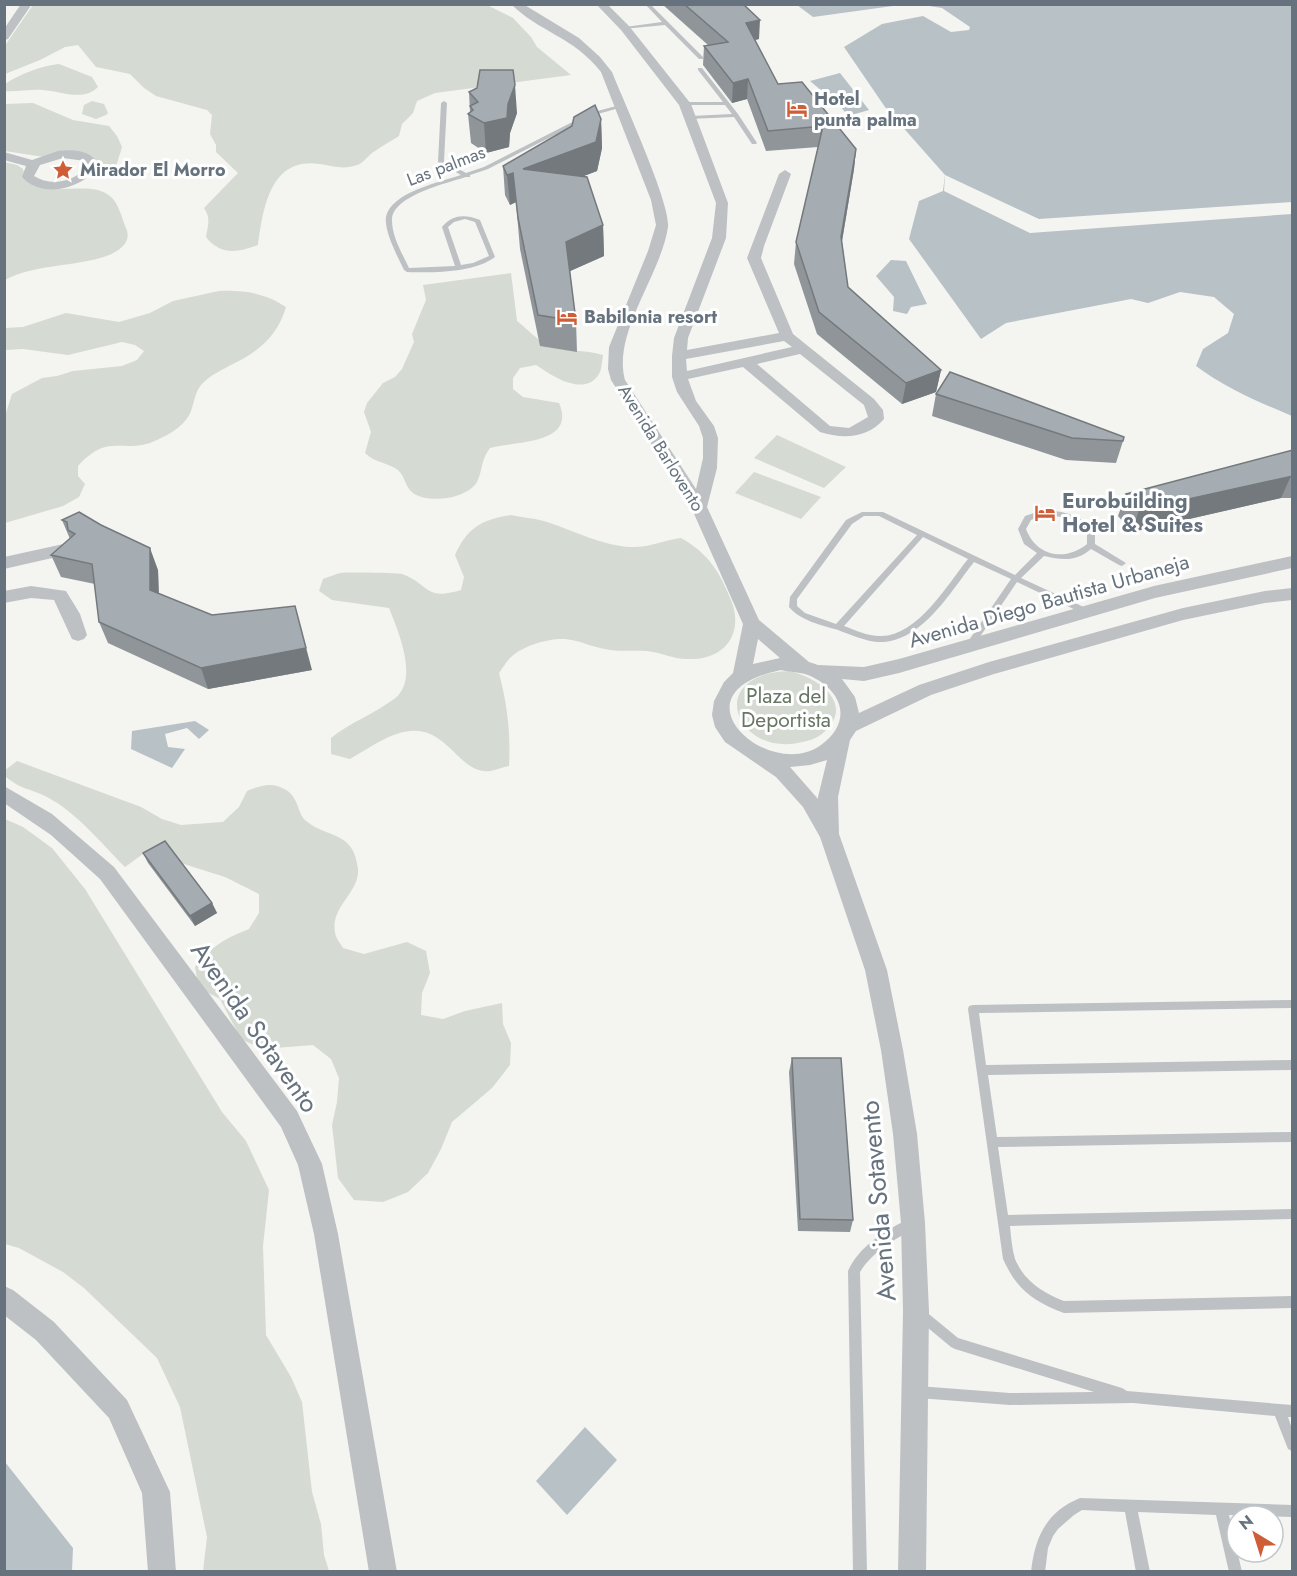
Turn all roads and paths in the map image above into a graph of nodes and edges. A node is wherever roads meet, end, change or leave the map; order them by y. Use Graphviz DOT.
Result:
graph roads {
  1 [pos="27,4"];
  2 [pos="516,4"];
  3 [pos="601,4"];
  4 [pos="647,4"];
  5 [pos="665,23"];
  6 [pos="625,28"];
  7 [pos="4,38"];
  8 [pos="701,58"];
  9 [pos="700,69"];
  10 [pos="444,103"];
  11 [pos="727,103"];
  12 [pos="685,104"];
  13 [pos="620,107"];
  14 [pos="736,115"];
  15 [pos="691,118"];
  16 [pos="754,143"];
  17 [pos="4,156"];
  18 [pos="33,164"];
  19 [pos="785,174"];
  20 [pos="468,176"];
  21 [pos="458,267"];
  22 [pos="787,336"];
  23 [pos="801,350"];
  24 [pos="679,356"];
  25 [pos="746,362"];
  26 [pos="679,377"];
  27 [pos="699,507"];
  28 [pos="922,534"];
  29 [pos="1091,545"];
  30 [pos="68,549"];
  31 [pos="1042,553"];
  32 [pos="973,558"];
  33 [pos="1293,561"];
  34 [pos="4,563"];
  35 [pos="1122,563"];
  36 [pos="1016,578"];
  37 [pos="1293,594"];
  38 [pos="4,597"];
  39 [pos="1085,611"];
  40 [pos="752,624"];
  41 [pos="839,626"];
  42 [pos="78,635"];
  43 [pos="970,645"];
  44 [pos="809,669"];
  45 [pos="741,676"];
  46 [pos="846,733"];
  47 [pos="756,754"];
  48 [pos="4,793"];
  49 [pos="830,836"];
  50 [pos="1293,1004"];
  51 [pos="1293,1065"];
  52 [pos="982,1070"];
  53 [pos="1293,1137"];
  54 [pos="992,1142"];
  55 [pos="1293,1214"];
  56 [pos="1003,1221"];
  57 [pos="913,1223"];
  58 [pos="4,1299"];
  59 [pos="1293,1302"];
  60 [pos="916,1311"];
  61 [pos="915,1392"];
  62 [pos="1133,1397"];
  63 [pos="1286,1411"];
  64 [pos="1293,1445"];
  65 [pos="1130,1506"];
  66 [pos="1221,1509"];
  67 [pos="1293,1511"];
  68 [pos="162,1572"];
  69 [pos="383,1572"];
  70 [pos="860,1572"];
  71 [pos="912,1572"];
  72 [pos="1038,1572"];
  73 [pos="1143,1572"];
  74 [pos="1236,1572"];
  1 -- 7 [label="street"];
  2 -- 13 [label="street, Avenida Barlovento"];
  3 -- 6 [label="street"];
  4 -- 5 [label="lane"];
  5 -- 6 [label="lane"];
  5 -- 8 [label="lane"];
  6 -- 12 [label="street"];
  9 -- 11 [label="lane"];
  10 -- 20 [label="lane"];
  11 -- 12 [label="lane"];
  11 -- 14 [label="lane"];
  12 -- 15 [label="street"];
  13 -- 20 [label="lane, Las palmas"];
  13 -- 27 [label="street, Avenida Barlovento"];
  14 -- 15 [label="lane"];
  14 -- 16 [label="lane"];
  15 -- 24 [label="street"];
  17 -- 18 [label="street"];
  18 -- 18 [label="street"];
  19 -- 22 [label="street"];
  20 -- 21 [label="lane, Las palmas"];
  21 -- 21 [label="lane, Las palmas"];
  22 -- 23 [label="street"];
  22 -- 24 [label="street"];
  23 -- 25 [label="street"];
  23 -- 25 [label="street"];
  24 -- 26 [label="street"];
  25 -- 26 [label="street"];
  26 -- 27 [label="street"];
  27 -- 40 [label="street, Avenida Barlovento"];
  28 -- 32 [label="lane"];
  28 -- 41 [label="lane"];
  28 -- 41 [label="lane"];
  29 -- 31 [label="lane"];
  29 -- 31 [label="lane"];
  29 -- 35 [label="lane"];
  30 -- 34 [label="street"];
  31 -- 36 [label="lane"];
  32 -- 36 [label="lane"];
  32 -- 41 [label="lane"];
  33 -- 39 [label="street, Avenida Diego Bautista Urbaneja"];
  36 -- 39 [label="lane"];
  36 -- 43 [label="lane"];
  37 -- 46 [label="street"];
  38 -- 42 [label="street"];
  39 -- 43 [label="street, Avenida Diego Bautista Urbaneja"];
  40 -- 44 [label="street, Avenida Barlovento"];
  40 -- 45 [label="street"];
  43 -- 44 [label="street, Avenida Diego Bautista Urbaneja"];
  44 -- 45 [label="street"];
  44 -- 46 [label="street"];
  45 -- 47 [label="street"];
  46 -- 47 [label="street"];
  46 -- 49 [label="street, Avenida Sotavento"];
  47 -- 49 [label="street, Avenida Sotavento"];
  48 -- 69 [label="street, Avenida Sotavento"];
  49 -- 57 [label="street, Avenida Sotavento"];
  50 -- 52 [label="lane"];
  51 -- 52 [label="lane"];
  52 -- 54 [label="lane"];
  53 -- 54 [label="lane"];
  54 -- 56 [label="lane"];
  55 -- 56 [label="lane"];
  56 -- 59 [label="lane"];
  57 -- 60 [label="street, Avenida Sotavento"];
  57 -- 70 [label="lane"];
  58 -- 68 [label="street"];
  60 -- 61 [label="street, Avenida Sotavento"];
  60 -- 62 [label="lane"];
  61 -- 62 [label="lane"];
  61 -- 71 [label="street, Avenida Sotavento"];
  62 -- 63 [label="lane"];
  63 -- 64 [label="lane"];
  65 -- 66 [label="lane"];
  65 -- 72 [label="lane"];
  65 -- 73 [label="lane"];
  66 -- 67 [label="lane"];
  66 -- 74 [label="lane"];
}
